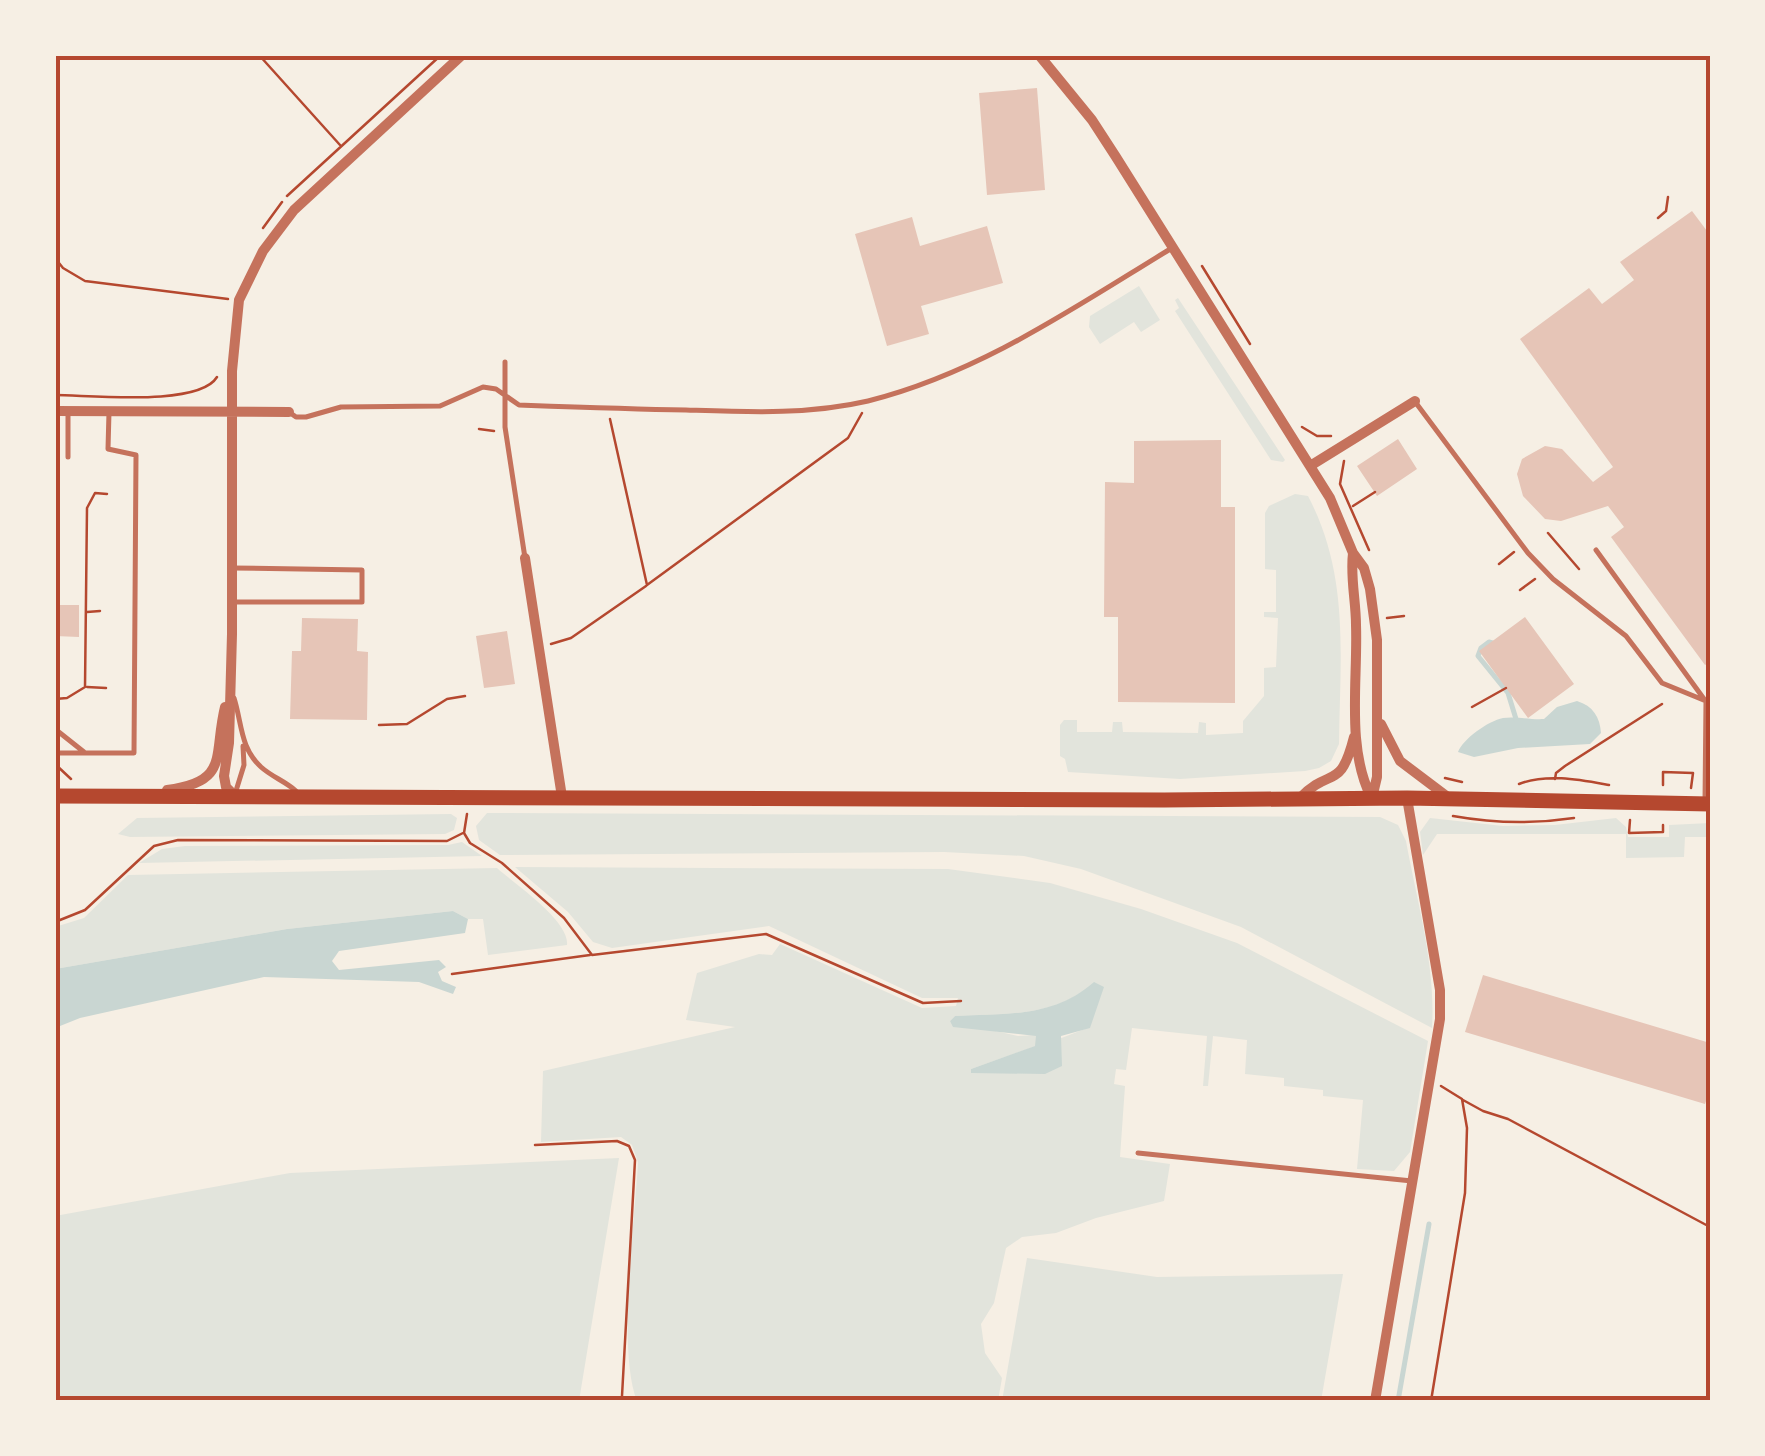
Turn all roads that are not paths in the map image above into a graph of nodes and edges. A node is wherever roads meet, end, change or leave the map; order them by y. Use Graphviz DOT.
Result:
graph roads {
  1 [pos="462,55"];
  2 [pos="1040,55"];
  3 [pos="1172,248"];
  4 [pos="505,362"];
  5 [pos="504,398"];
  6 [pos="1414,401"];
  7 [pos="232,410"];
  8 [pos="55,411"];
  9 [pos="68,411"];
  10 [pos="108,412"];
  11 [pos="288,412"];
  12 [pos="68,457"];
  13 [pos="1310,466"];
  14 [pos="1596,550"];
  15 [pos="1353,554"];
  16 [pos="525,558"];
  17 [pos="232,568"];
  18 [pos="232,602"];
  19 [pos="230,687"];
  20 [pos="1706,701"];
  21 [pos="1378,714"];
  22 [pos="1357,726"];
  23 [pos="55,729"];
  24 [pos="243,744"];
  25 [pos="55,753"];
  26 [pos="84,753"];
  27 [pos="55,796"];
  28 [pos="137,796"];
  29 [pos="234,796"];
  30 [pos="302,797"];
  31 [pos="562,797"];
  32 [pos="1300,798"];
  33 [pos="1372,798"];
  34 [pos="1407,798"];
  35 [pos="1708,804"];
  36 [pos="1447,807"];
  37 [pos="1138,1153"];
  38 [pos="1412,1181"];
  39 [pos="1374,1401"];
  1 -- 7 [label="street"];
  2 -- 3 [label="street"];
  3 -- 5 [label="lane"];
  3 -- 13 [label="street"];
  4 -- 5 [label="lane"];
  5 -- 11 [label="lane"];
  5 -- 16 [label="lane"];
  6 -- 13 [label="street"];
  6 -- 20 [label="lane"];
  7 -- 10 [label="street"];
  7 -- 11 [label="street"];
  7 -- 17 [label="street"];
  8 -- 9 [label="street"];
  9 -- 10 [label="street"];
  9 -- 12 [label="lane"];
  10 -- 26 [label="lane"];
  13 -- 15 [label="street"];
  14 -- 20 [label="lane"];
  15 -- 21 [label="street"];
  15 -- 22 [label="street"];
  16 -- 31 [label="street"];
  17 -- 18 [label="street"];
  17 -- 18 [label="lane"];
  18 -- 19 [label="street"];
  19 -- 24 [label="lane"];
  19 -- 28 [label="street"];
  19 -- 29 [label="street"];
  20 -- 35 [label="lane"];
  21 -- 33 [label="street"];
  21 -- 36 [label="street"];
  22 -- 32 [label="street"];
  22 -- 33 [label="street"];
  23 -- 26 [label="lane"];
  24 -- 29 [label="lane"];
  24 -- 30 [label="lane"];
  25 -- 26 [label="lane"];
  27 -- 28 [label="main road"];
  28 -- 29 [label="main road"];
  29 -- 30 [label="main road"];
  30 -- 31 [label="main road"];
  31 -- 32 [label="main road"];
  32 -- 33 [label="main road"];
  33 -- 34 [label="main road"];
  34 -- 36 [label="main road"];
  34 -- 38 [label="street"];
  35 -- 36 [label="main road"];
  37 -- 38 [label="lane"];
  38 -- 39 [label="street"];
}
